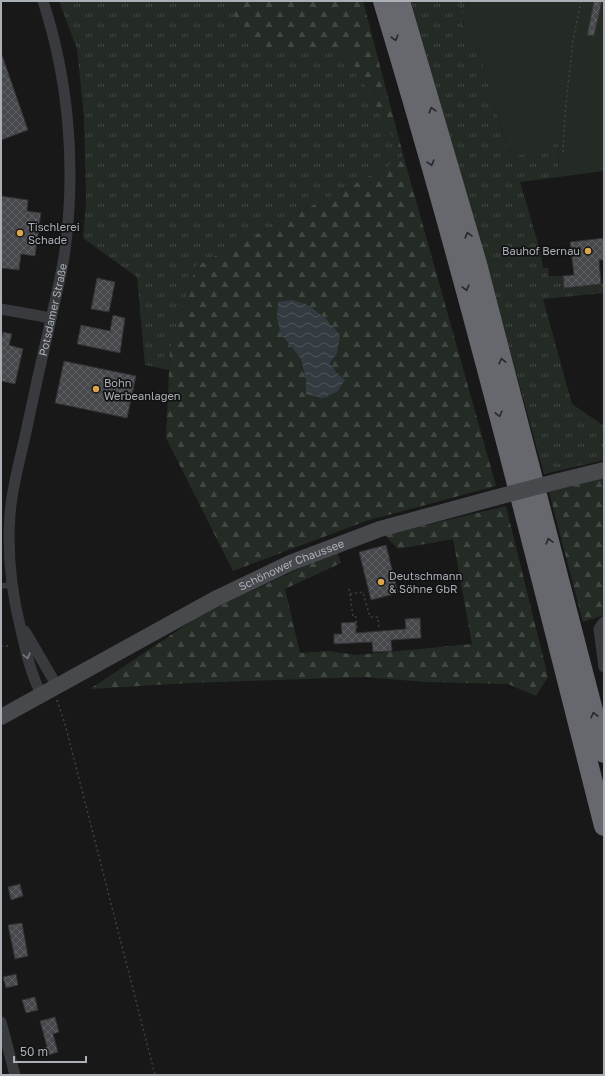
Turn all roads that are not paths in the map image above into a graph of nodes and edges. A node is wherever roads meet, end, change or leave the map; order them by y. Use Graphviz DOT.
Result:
graph roads {
  1 [pos="43,1"];
  2 [pos="384,1"];
  3 [pos="400,1"];
  4 [pos="1,309"];
  5 [pos="51,318"];
  6 [pos="604,470"];
  7 [pos="6,586"];
  8 [pos="18,618"];
  9 [pos="601,625"];
  10 [pos="604,667"];
  11 [pos="51,693"];
  12 [pos="1,717"];
  13 [pos="604,753"];
  14 [pos="604,826"];
  15 [pos="1,1022"];
  16 [pos="15,1075"];
  1 -- 5 [label="street, Potsdamer Straße"];
  2 -- 14 [label="highway, one-way"];
  13 -- 3 [label="highway, one-way"];
  4 -- 5 [label="street"];
  5 -- 7 [label="street, Potsdamer Straße"];
  6 -- 11 [label="main road, Schönower Chaussee, bridge"];
  7 -- 8 [label="street, Potsdamer Straße"];
  8 -- 11 [label="street, Potsdamer Straße"];
  8 -- 11 [label="street, Potsdamer Straße, one-way"];
  9 -- 10 [label="street"];
  11 -- 12 [label="main road, Schönower Chaussee"];
  15 -- 16 [label="street"];
}
